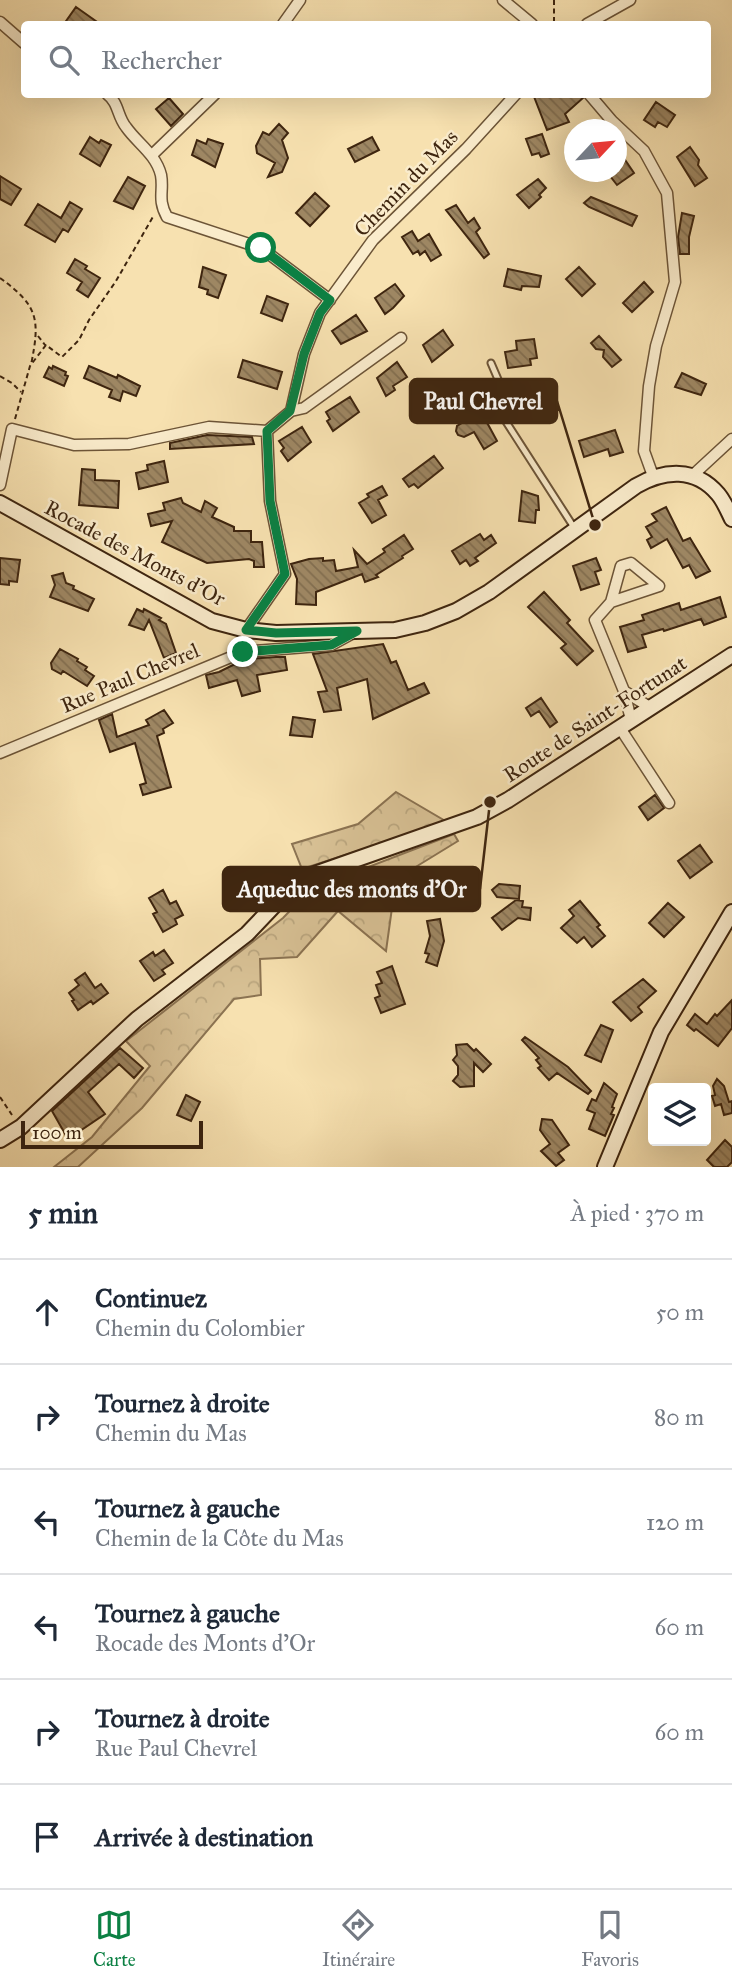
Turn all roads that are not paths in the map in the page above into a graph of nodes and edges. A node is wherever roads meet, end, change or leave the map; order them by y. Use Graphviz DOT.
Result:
graph roads {
  1 [pos="300,0"];
  2 [pos="503,0"];
  3 [pos="629,0"];
  4 [pos="285,21"];
  5 [pos="528,21"];
  6 [pos="592,21"];
  7 [pos="0,22"];
  8 [pos="21,40"];
  9 [pos="112,98"];
  10 [pos="211,98"];
  11 [pos="512,98"];
  12 [pos="592,98"];
  13 [pos="152,155"];
  14 [pos="330,300"];
  15 [pos="401,338"];
  16 [pos="491,363"];
  17 [pos="290,411"];
  18 [pos="267,431"];
  19 [pos="732,439"];
  20 [pos="693,475"];
  21 [pos="653,477"];
  22 [pos="0,485"];
  23 [pos="0,503"];
  24 [pos="732,519"];
  25 [pos="576,530"];
  26 [pos="611,602"];
  27 [pos="246,630"];
  28 [pos="357,631"];
  29 [pos="732,654"];
  30 [pos="624,691"];
  31 [pos="651,708"];
  32 [pos="626,724"];
  33 [pos="0,753"];
  34 [pos="669,803"];
  35 [pos="732,912"];
  36 [pos="0,1140"];
  37 [pos="605,1167"];
  1 -- 4 [label="street"];
  2 -- 5 [label="street"];
  3 -- 6 [label="street"];
  7 -- 8 [label="street"];
  9 -- 13 [label="street"];
  10 -- 13 [label="street"];
  11 -- 14 [label="street, Chemin du Mas"];
  12 -- 21 [label="street"];
  13 -- 14 [label="street"];
  14 -- 17 [label="street, Chemin du Mas"];
  15 -- 17 [label="street"];
  16 -- 25 [label="lane"];
  17 -- 18 [label="street"];
  18 -- 22 [label="street"];
  18 -- 27 [label="street"];
  19 -- 20 [label="street"];
  20 -- 21 [label="street, Rocade des Monts d'Or"];
  20 -- 24 [label="street"];
  21 -- 25 [label="street, Rocade des Monts d'Or"];
  23 -- 27 [label="street, Rocade des Monts d'Or"];
  25 -- 28 [label="street, Rocade des Monts d'Or"];
  26 -- 26 [label="street"];
  26 -- 30 [label="street"];
  27 -- 28 [label="street, Rocade des Monts d'Or"];
  28 -- 33 [label="street, Rue Paul Chevrel"];
  29 -- 31 [label="street, Route de Saint-Fortunat"];
  30 -- 31 [label="street"];
  30 -- 32 [label="street"];
  31 -- 32 [label="street, Route de Saint-Fortunat"];
  32 -- 34 [label="street"];
  32 -- 36 [label="street, Route de Saint-Fortunat"];
  35 -- 37 [label="street"];
}
